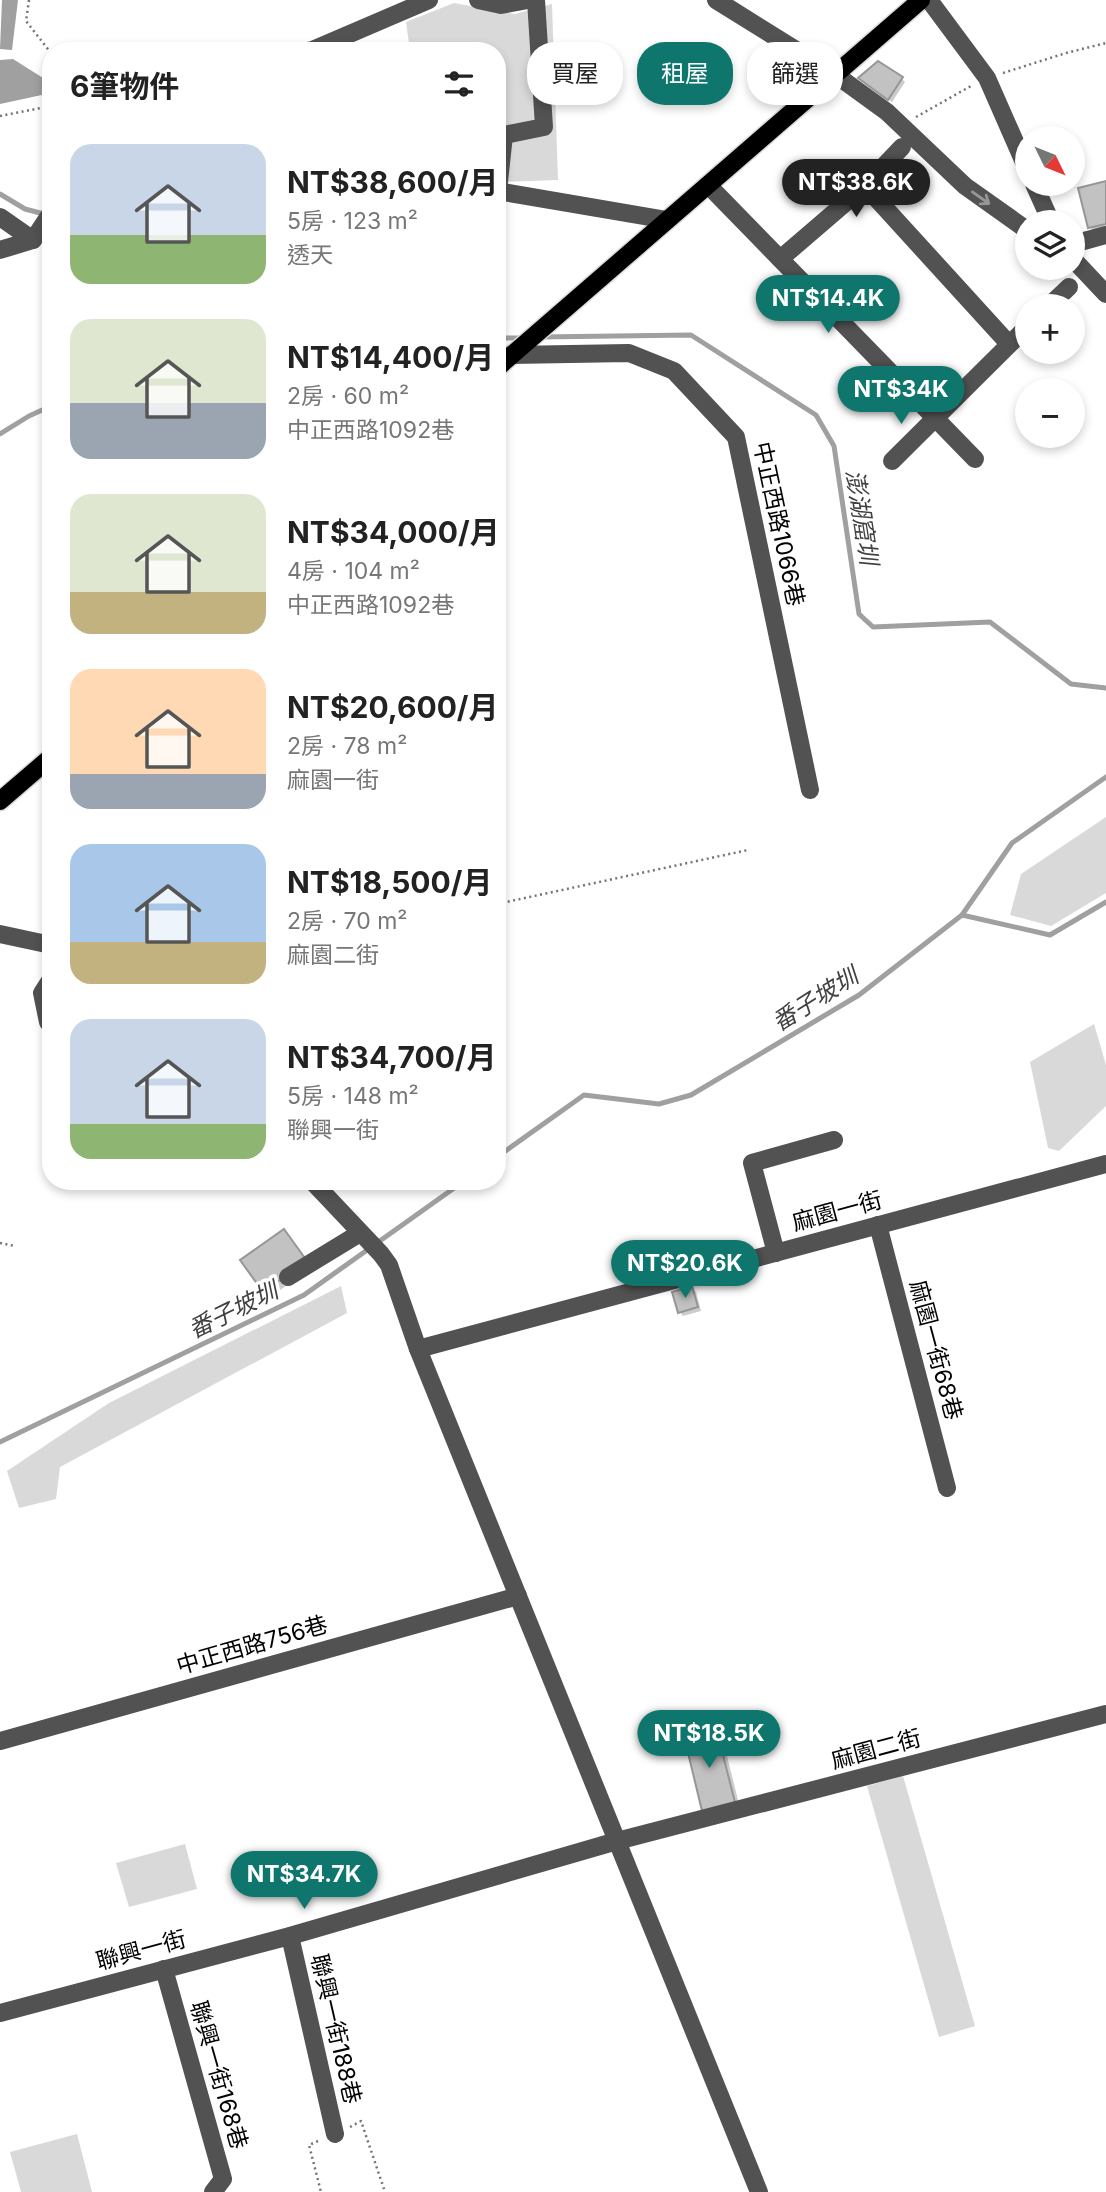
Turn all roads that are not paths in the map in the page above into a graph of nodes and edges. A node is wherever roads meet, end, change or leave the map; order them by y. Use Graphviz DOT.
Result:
graph roads {
  1 [pos="429,0"];
  2 [pos="478,0"];
  3 [pos="528,0"];
  4 [pos="536,0"];
  5 [pos="716,0"];
  6 [pos="921,0"];
  7 [pos="929,0"];
  8 [pos="331,42"];
  9 [pos="783,42"];
  10 [pos="843,69"];
  11 [pos="843,80"];
  12 [pos="801,105"];
  13 [pos="506,135"];
  14 [pos="1015,142"];
  15 [pos="902,147"];
  16 [pos="708,185"];
  17 [pos="864,186"];
  18 [pos="506,193"];
  19 [pos="0,217"];
  20 [pos="667,220"];
  21 [pos="1015,221"];
  22 [pos="42,227"];
  23 [pos="1106,235"];
  24 [pos="1085,241"];
  25 [pos="0,250"];
  26 [pos="780,259"];
  27 [pos="1085,272"];
  28 [pos="1069,287"];
  29 [pos="1062,294"];
  30 [pos="1106,294"];
  31 [pos="1015,338"];
  32 [pos="1009,344"];
  33 [pos="512,355"];
  34 [pos="506,360"];
  35 [pos="936,418"];
  36 [pos="975,459"];
  37 [pos="892,461"];
  38 [pos="42,765"];
  39 [pos="810,790"];
  40 [pos="0,801"];
  41 [pos="0,934"];
  42 [pos="42,943"];
  43 [pos="834,1140"];
  44 [pos="1106,1164"];
  45 [pos="320,1190"];
  46 [pos="878,1225"];
  47 [pos="360,1233"];
  48 [pos="776,1253"];
  49 [pos="288,1276"];
  50 [pos="418,1349"];
  51 [pos="947,1488"];
  52 [pos="518,1596"];
  53 [pos="1106,1714"];
  54 [pos="0,1741"];
  55 [pos="617,1841"];
  56 [pos="290,1936"];
  57 [pos="164,1969"];
  58 [pos="0,2013"];
  59 [pos="335,2134"];
  60 [pos="213,2192"];
  61 [pos="759,2192"];
  1 -- 8 [label="street"];
  2 -- 3 [label="street"];
  4 -- 13 [label="street"];
  5 -- 9 [label="street"];
  6 -- 10 [label="main road"];
  7 -- 14 [label="street"];
  11 -- 21 [label="street, one-way"];
  12 -- 16 [label="main road"];
  15 -- 17 [label="street"];
  16 -- 20 [label="main road"];
  16 -- 26 [label="street"];
  17 -- 26 [label="street"];
  17 -- 32 [label="street"];
  18 -- 20 [label="street"];
  19 -- 22 [label="street"];
  20 -- 33 [label="main road"];
  22 -- 25 [label="street"];
  23 -- 24 [label="street"];
  26 -- 35 [label="street"];
  27 -- 30 [label="street"];
  28 -- 29 [label="street"];
  31 -- 32 [label="street"];
  32 -- 35 [label="street"];
  33 -- 34 [label="main road"];
  33 -- 39 [label="street, 中正西路1066巷"];
  35 -- 36 [label="street"];
  35 -- 37 [label="street"];
  38 -- 40 [label="main road"];
  41 -- 42 [label="street"];
  43 -- 48 [label="street"];
  44 -- 46 [label="street, 麻園一街"];
  45 -- 47 [label="street"];
  46 -- 48 [label="street, 麻園一街"];
  46 -- 51 [label="street, 麻園一街68巷"];
  47 -- 49 [label="street"];
  47 -- 50 [label="street"];
  48 -- 50 [label="street, 麻園一街"];
  50 -- 52 [label="street"];
  52 -- 54 [label="street, 中正西路756巷"];
  52 -- 55 [label="street"];
  53 -- 55 [label="street, 麻園二街"];
  55 -- 56 [label="street, 聯興一街"];
  55 -- 61 [label="street"];
  56 -- 57 [label="street, 聯興一街"];
  56 -- 59 [label="street, 聯興一街188巷"];
  57 -- 58 [label="street, 聯興一街"];
  57 -- 60 [label="street, 聯興一街168巷"];
}
